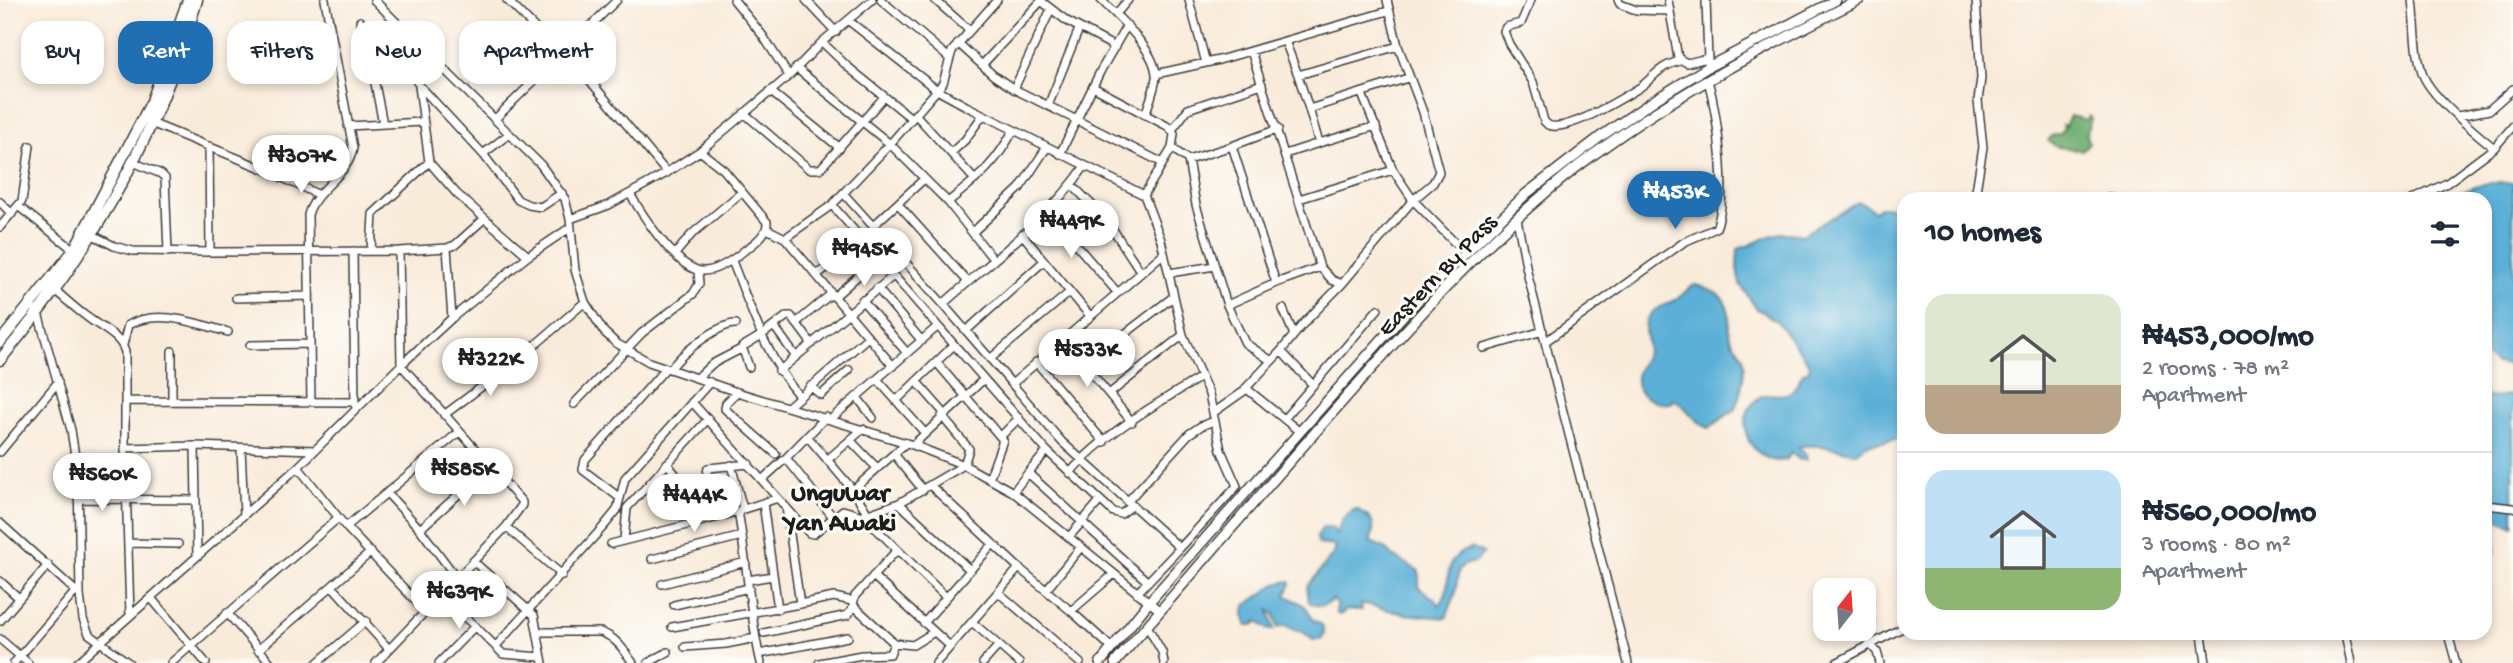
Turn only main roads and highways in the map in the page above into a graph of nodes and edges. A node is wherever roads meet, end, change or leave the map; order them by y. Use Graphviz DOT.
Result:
graph roads {
  1 [pos="188,0"];
  2 [pos="197,0"];
  3 [pos="1836,0"];
  4 [pos="1859,0"];
  5 [pos="35,310"];
  6 [pos="0,342"];
  7 [pos="0,360"];
  8 [pos="1100,663"];
  9 [pos="1115,663"];
  1 -- 5 [label="highway"];
  2 -- 5 [label="highway"];
  3 -- 8 [label="main road, Eastern By Pass"];
  4 -- 9 [label="main road, Eastern By Pass"];
  5 -- 6 [label="highway"];
  5 -- 7 [label="highway"];
}
